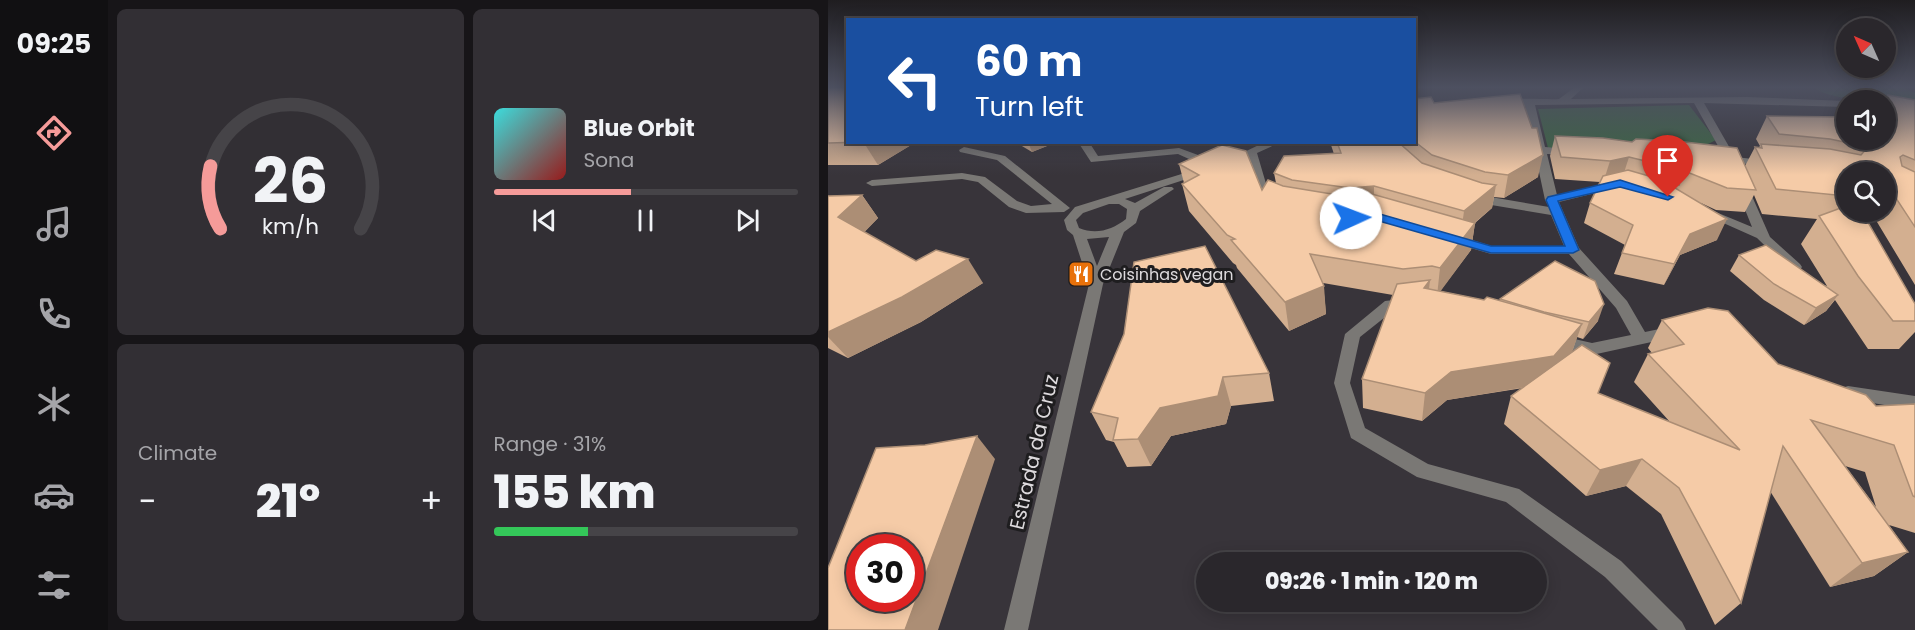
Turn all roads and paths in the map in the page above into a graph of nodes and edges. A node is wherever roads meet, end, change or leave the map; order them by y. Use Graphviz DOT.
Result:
graph roads {
  1 [pos="1538,116"];
  2 [pos="1705,116"];
  3 [pos="1084,144"];
  4 [pos="1271,144"];
  5 [pos="964,150"];
  6 [pos="1541,150"];
  7 [pos="1251,152"];
  8 [pos="1577,152"];
  9 [pos="1230,160"];
  10 [pos="1725,160"];
  11 [pos="1784,164"];
  12 [pos="1194,174"];
  13 [pos="872,183"];
  14 [pos="1630,186"];
  15 [pos="1457,193"];
  16 [pos="1108,200"];
  17 [pos="1554,206"];
  18 [pos="1061,207"];
  19 [pos="1291,208"];
  20 [pos="1134,209"];
  21 [pos="1079,210"];
  22 [pos="1699,210"];
  23 [pos="1118,230"];
  24 [pos="1079,234"];
  25 [pos="1437,234"];
  26 [pos="1762,235"];
  27 [pos="1573,250"];
  28 [pos="1808,279"];
  29 [pos="1096,284"];
  30 [pos="1430,301"];
  31 [pos="1687,328"];
  32 [pos="1538,336"];
  33 [pos="1642,339"];
  34 [pos="1829,385"];
  35 [pos="1915,403"];
  36 [pos="1016,630"];
  37 [pos="1674,630"];
  1 -- 6 [label="street"];
  2 -- 10 [label="street"];
  3 -- 12 [label="street"];
  4 -- 7 [label="street"];
  5 -- 18 [label="street"];
  6 -- 8 [label="street"];
  6 -- 17 [label="street"];
  7 -- 9 [label="street"];
  7 -- 19 [label="street"];
  10 -- 11 [label="street"];
  10 -- 26 [label="street"];
  12 -- 16 [label="street"];
  12 -- 20 [label="street"];
  13 -- 18 [label="street"];
  14 -- 17 [label="street"];
  15 -- 17 [label="street"];
  16 -- 20 [label="street"];
  16 -- 21 [label="street"];
  17 -- 27 [label="street"];
  18 -- 21 [label="street"];
  20 -- 23 [label="street, Estrada da Cruz"];
  21 -- 24 [label="street"];
  22 -- 26 [label="street"];
  23 -- 24 [label="street"];
  23 -- 29 [label="street, Estrada da Cruz"];
  24 -- 29 [label="street"];
  25 -- 27 [label="street"];
  26 -- 28 [label="street"];
  27 -- 33 [label="street"];
  29 -- 36 [label="street, Estrada da Cruz"];
  30 -- 37 [label="street"];
  31 -- 33 [label="street"];
  32 -- 33 [label="street"];
  34 -- 35 [label="street"];
}
